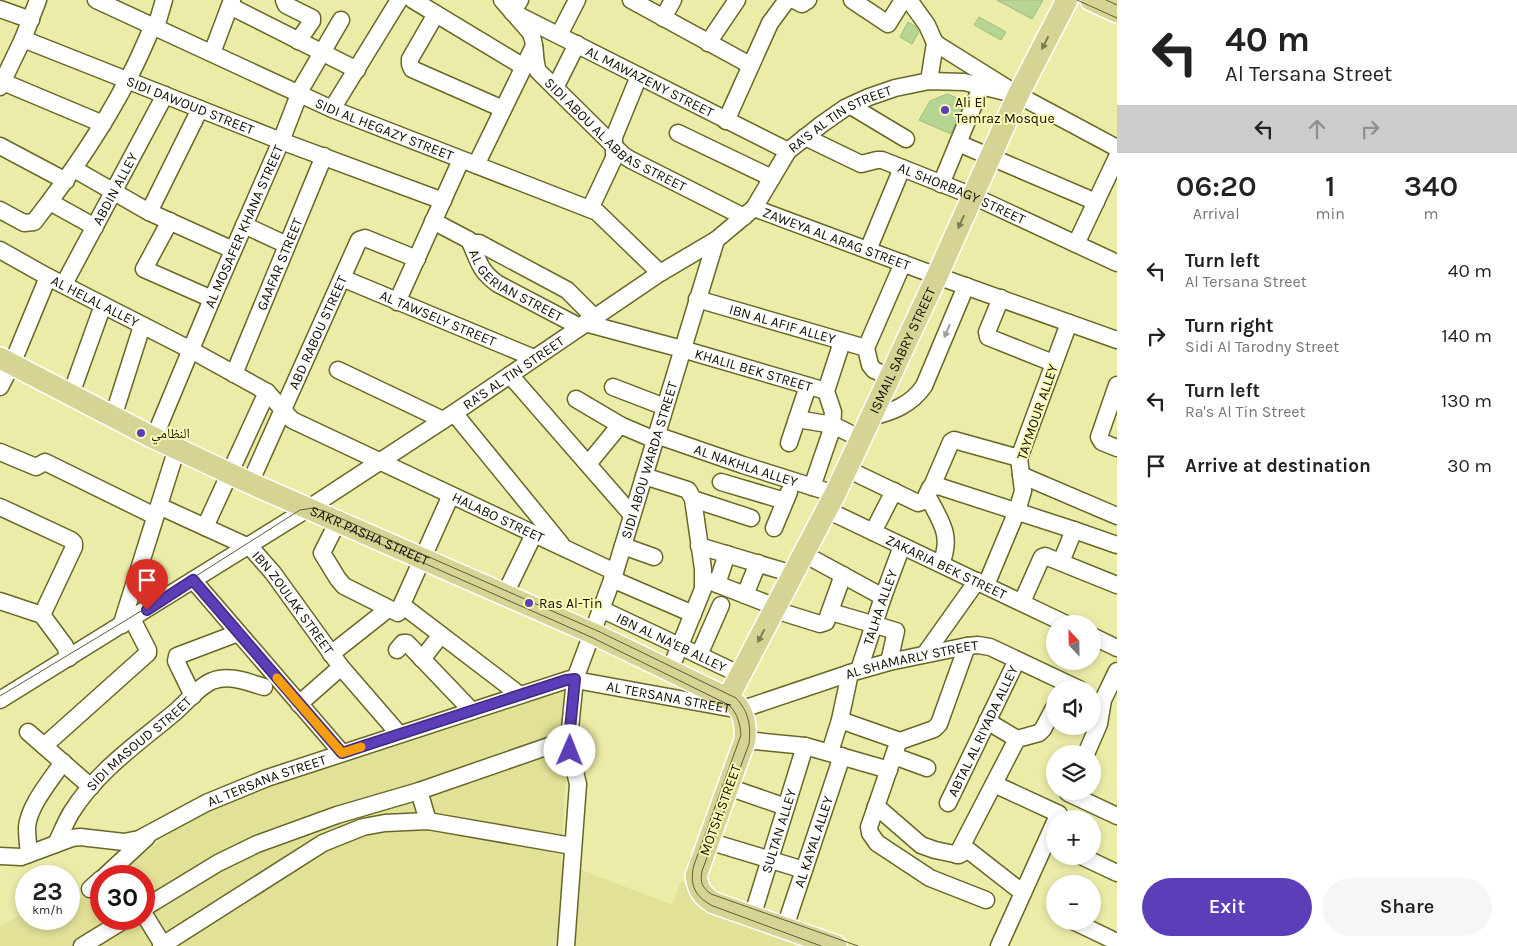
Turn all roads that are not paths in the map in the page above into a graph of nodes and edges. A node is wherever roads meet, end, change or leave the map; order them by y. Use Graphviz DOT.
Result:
graph roads {
  1 [pos="38,0"];
  2 [pos="96,0"];
  3 [pos="164,0"];
  4 [pos="284,0"];
  5 [pos="399,0"];
  6 [pos="413,0"];
  7 [pos="577,0"];
  8 [pos="631,0"];
  9 [pos="673,0"];
  10 [pos="737,0"];
  11 [pos="787,0"];
  12 [pos="794,0"];
  13 [pos="808,0"];
  14 [pos="852,0"];
  15 [pos="903,0"];
  16 [pos="909,0"];
  17 [pos="1067,0"];
  18 [pos="1090,0"];
  19 [pos="231,3"];
  20 [pos="511,4"];
  21 [pos="0,9"];
  22 [pos="1117,12"];
  23 [pos="436,14"];
  24 [pos="663,18"];
  25 [pos="30,20"];
  26 [pos="341,20"];
  27 [pos="154,26"];
  28 [pos="559,35"];
  29 [pos="23,39"];
  30 [pos="298,41"];
  31 [pos="935,42"];
  32 [pos="708,43"];
  33 [pos="577,44"];
  34 [pos="535,45"];
  35 [pos="212,53"];
  36 [pos="322,54"];
  37 [pos="5,61"];
  38 [pos="750,65"];
  39 [pos="524,67"];
  40 [pos="356,70"];
  41 [pos="639,76"];
  42 [pos="128,80"];
  43 [pos="929,81"];
  44 [pos="1,85"];
  45 [pos="982,85"];
  46 [pos="555,88"];
  47 [pos="165,95"];
  48 [pos="299,95"];
  49 [pos="1018,95"];
  50 [pos="851,106"];
  51 [pos="200,109"];
  52 [pos="332,109"];
  53 [pos="503,109"];
  54 [pos="726,121"];
  55 [pos="103,124"];
  56 [pos="678,134"];
  57 [pos="805,137"];
  58 [pos="906,139"];
  59 [pos="281,141"];
  60 [pos="958,143"];
  61 [pos="613,145"];
  62 [pos="0,146"];
  63 [pos="1117,148"];
  64 [pos="788,151"];
  65 [pos="324,156"];
  66 [pos="990,157"];
  67 [pos="1117,157"];
  68 [pos="468,162"];
  69 [pos="902,168"];
  70 [pos="70,175"];
  71 [pos="772,178"];
  72 [pos="941,184"];
  73 [pos="114,192"];
  74 [pos="973,196"];
  75 [pos="443,201"];
  76 [pos="50,202"];
  77 [pos="1096,202"];
  78 [pos="590,209"];
  79 [pos="0,210"];
  80 [pos="149,212"];
  81 [pos="749,212"];
  82 [pos="434,221"];
  83 [pos="170,222"];
  84 [pos="244,225"];
  85 [pos="95,227"];
  86 [pos="716,240"];
  87 [pos="470,243"];
  88 [pos="1076,244"];
  89 [pos="287,245"];
  90 [pos="0,250"];
  91 [pos="233,250"];
  92 [pos="868,250"];
  93 [pos="417,259"];
  94 [pos="903,263"];
  95 [pos="1117,263"];
  96 [pos="660,273"];
  97 [pos="937,276"];
  98 [pos="48,277"];
  99 [pos="342,278"];
  100 [pos="64,284"];
  101 [pos="966,286"];
  102 [pos="1001,298"];
  103 [pos="698,299"];
  104 [pos="212,300"];
  105 [pos="398,302"];
  106 [pos="103,305"];
  107 [pos="586,322"];
  108 [pos="1069,323"];
  109 [pos="142,326"];
  110 [pos="1117,340"];
  111 [pos="842,342"];
  112 [pos="866,348"];
  113 [pos="682,349"];
  114 [pos="191,350"];
  115 [pos="534,358"];
  116 [pos="6,361"];
  117 [pos="1054,363"];
  118 [pos="338,370"];
  119 [pos="234,374"];
  120 [pos="510,375"];
  121 [pos="890,377"];
  122 [pos="1117,385"];
  123 [pos="613,386"];
  124 [pos="808,386"];
  125 [pos="0,387"];
  126 [pos="267,392"];
  127 [pos="826,392"];
  128 [pos="71,394"];
  129 [pos="576,399"];
  130 [pos="665,407"];
  131 [pos="283,410"];
  132 [pos="449,416"];
  133 [pos="113,417"];
  134 [pos="871,417"];
  135 [pos="797,419"];
  136 [pos="620,425"];
  137 [pos="833,426"];
  138 [pos="154,438"];
  139 [pos="656,438"];
  140 [pos="861,439"];
  141 [pos="790,443"];
  142 [pos="177,448"];
  143 [pos="1117,448"];
  144 [pos="0,452"];
  145 [pos="1019,458"];
  146 [pos="380,461"];
  147 [pos="588,464"];
  148 [pos="847,469"];
  149 [pos="230,473"];
  150 [pos="1021,475"];
  151 [pos="644,476"];
  152 [pos="794,481"];
  153 [pos="721,482"];
  154 [pos="250,483"];
  155 [pos="812,487"];
  156 [pos="894,491"];
  157 [pos="929,491"];
  158 [pos="451,495"];
  159 [pos="694,499"];
  160 [pos="785,502"];
  161 [pos="831,502"];
  162 [pos="0,507"];
  163 [pos="309,508"];
  164 [pos="157,511"];
  165 [pos="1017,511"];
  166 [pos="632,515"];
  167 [pos="1117,516"];
  168 [pos="751,518"];
  169 [pos="338,521"];
  170 [pos="205,527"];
  171 [pos="774,528"];
  172 [pos="1074,530"];
  173 [pos="873,532"];
  174 [pos="534,534"];
  175 [pos="1117,545"];
  176 [pos="247,546"];
  177 [pos="623,546"];
  178 [pos="699,546"];
  179 [pos="902,546"];
  180 [pos="564,548"];
  181 [pos="727,554"];
  182 [pos="804,554"];
  183 [pos="654,557"];
  184 [pos="423,558"];
  185 [pos="1054,559"];
  186 [pos="758,564"];
  187 [pos="941,564"];
  188 [pos="794,574"];
  189 [pos="843,575"];
  190 [pos="614,576"];
  191 [pos="193,580"];
  192 [pos="710,582"];
  193 [pos="981,583"];
  194 [pos="1117,584"];
  195 [pos="505,594"];
  196 [pos="745,595"];
  197 [pos="883,596"];
  198 [pos="0,601"];
  199 [pos="1022,602"];
  200 [pos="721,605"];
  201 [pos="395,607"];
  202 [pos="601,609"];
  203 [pos="776,609"];
  204 [pos="831,612"];
  205 [pos="693,614"];
  206 [pos="42,615"];
  207 [pos="1048,615"];
  208 [pos="127,622"];
  209 [pos="874,624"];
  210 [pos="238,633"];
  211 [pos="592,633"];
  212 [pos="441,635"];
  213 [pos="1101,640"];
  214 [pos="680,646"];
  215 [pos="967,646"];
  216 [pos="1117,648"];
  217 [pos="397,650"];
  218 [pos="331,654"];
  219 [pos="925,654"];
  220 [pos="699,655"];
  221 [pos="258,657"];
  222 [pos="69,658"];
  223 [pos="422,659"];
  224 [pos="1016,660"];
  225 [pos="889,662"];
  226 [pos="341,668"];
  227 [pos="670,670"];
  228 [pos="855,672"];
  229 [pos="741,675"];
  230 [pos="1116,675"];
  231 [pos="575,679"];
  232 [pos="1056,680"];
  233 [pos="1101,693"];
  234 [pos="520,695"];
  235 [pos="193,696"];
  236 [pos="0,700"];
  237 [pos="299,704"];
  238 [pos="734,704"];
  239 [pos="472,711"];
  240 [pos="840,720"];
  241 [pos="987,721"];
  242 [pos="1046,723"];
  243 [pos="28,732"];
  244 [pos="400,734"];
  245 [pos="569,739"];
  246 [pos="1017,739"];
  247 [pos="745,740"];
  248 [pos="44,746"];
  249 [pos="805,746"];
  250 [pos="342,753"];
  251 [pos="836,754"];
  252 [pos="895,755"];
  253 [pos="63,762"];
  254 [pos="927,768"];
  255 [pos="994,784"];
  256 [pos="91,787"];
  257 [pos="728,788"];
  258 [pos="419,791"];
  259 [pos="1084,800"];
  260 [pos="948,803"];
  261 [pos="876,806"];
  262 [pos="786,807"];
  263 [pos="1046,812"];
  264 [pos="1117,816"];
  265 [pos="428,821"];
  266 [pos="152,832"];
  267 [pos="915,840"];
  268 [pos="708,841"];
  269 [pos="56,844"];
  270 [pos="572,846"];
  271 [pos="1046,851"];
  272 [pos="29,854"];
  273 [pos="957,855"];
  274 [pos="0,856"];
  275 [pos="770,860"];
  276 [pos="906,862"];
  277 [pos="116,865"];
  278 [pos="1100,865"];
  279 [pos="804,870"];
  280 [pos="1117,873"];
  281 [pos="1023,893"];
  282 [pos="986,900"];
  283 [pos="155,901"];
  284 [pos="752,917"];
  285 [pos="785,927"];
  286 [pos="108,930"];
  287 [pos="153,930"];
  288 [pos="1092,930"];
  289 [pos="1117,942"];
  290 [pos="82,946"];
  291 [pos="162,946"];
  292 [pos="566,946"];
  293 [pos="836,946"];
  294 [pos="999,946"];
  1 -- 25 [label="street"];
  2 -- 27 [label="street, SIDI AL HEGAZY STREET"];
  3 -- 27 [label="street"];
  4 -- 30 [label="street"];
  5 -- 40 [label="street"];
  6 -- 23 [label="street"];
  7 -- 28 [label="street"];
  8 -- 24 [label="street"];
  9 -- 24 [label="street"];
  10 -- 32 [label="street"];
  11 -- 38 [label="street"];
  12 -- 13 [label="street"];
  14 -- 15 [label="street"];
  16 -- 31 [label="street"];
  17 -- 49 [label="main road, ISMAIL SABRY STREET, one-way"];
  18 -- 22 [label="main road"];
  19 -- 30 [label="street"];
  19 -- 35 [label="street"];
  20 -- 28 [label="street, AL MAWAZENY STREET"];
  20 -- 34 [label="street, SIDI ABOU AL ABBAS STREET"];
  21 -- 25 [label="street"];
  23 -- 39 [label="street"];
  23 -- 53 [label="street"];
  24 -- 32 [label="street"];
  25 -- 29 [label="street"];
  26 -- 36 [label="street, AL MOSAFER KHANA STREET"];
  27 -- 35 [label="street, SIDI AL HEGAZY STREET"];
  27 -- 42 [label="street"];
  28 -- 33 [label="street, AL MAWAZENY STREET"];
  29 -- 37 [label="street"];
  29 -- 42 [label="street, SIDI DAWOUD STREET"];
  30 -- 36 [label="street"];
  31 -- 43 [label="street"];
  31 -- 49 [label="street"];
  32 -- 38 [label="street"];
  33 -- 41 [label="street, AL MAWAZENY STREET"];
  33 -- 46 [label="street"];
  34 -- 39 [label="street"];
  34 -- 46 [label="street, SIDI ABOU AL ABBAS STREET"];
  35 -- 48 [label="street, SIDI AL HEGAZY STREET"];
  36 -- 40 [label="street"];
  36 -- 48 [label="street, AL MOSAFER KHANA STREET"];
  37 -- 44 [label="street"];
  38 -- 54 [label="street"];
  39 -- 53 [label="street"];
  40 -- 52 [label="street"];
  41 -- 54 [label="street, AL MAWAZENY STREET"];
  41 -- 61 [label="street"];
  42 -- 47 [label="street, SIDI DAWOUD STREET"];
  42 -- 55 [label="street"];
  43 -- 45 [label="street, RA'S AL TIN STREET"];
  43 -- 50 [label="street, RA'S AL TIN STREET"];
  44 -- 55 [label="street"];
  45 -- 49 [label="street, RA'S AL TIN STREET"];
  45 -- 60 [label="street"];
  46 -- 61 [label="street, SIDI ABOU AL ABBAS STREET"];
  47 -- 51 [label="street, SIDI DAWOUD STREET"];
  47 -- 73 [label="street, ABDIN ALLEY"];
  48 -- 52 [label="street, SIDI AL HEGAZY STREET"];
  48 -- 59 [label="street, AL MOSAFER KHANA STREET"];
  49 -- 63 [label="street"];
  49 -- 66 [label="main road, ISMAIL SABRY STREET"];
  50 -- 57 [label="street, RA'S AL TIN STREET"];
  50 -- 58 [label="street"];
  51 -- 59 [label="street, SIDI DAWOUD STREET"];
  51 -- 80 [label="street"];
  52 -- 68 [label="street, SIDI AL HEGAZY STREET"];
  53 -- 68 [label="street"];
  54 -- 64 [label="street, AL MAWAZENY STREET"];
  55 -- 70 [label="street"];
  56 -- 71 [label="street"];
  57 -- 64 [label="street, RA'S AL TIN STREET"];
  57 -- 69 [label="street, AL SHORBAGY STREET"];
  59 -- 65 [label="street, SIDI DAWOUD STREET"];
  59 -- 84 [label="street, AL MOSAFER KHANA STREET"];
  60 -- 66 [label="street"];
  60 -- 72 [label="street"];
  61 -- 78 [label="street"];
  61 -- 81 [label="street, SIDI ABOU AL ABBAS STREET"];
  62 -- 70 [label="street"];
  64 -- 71 [label="street, RA'S AL TIN STREET"];
  65 -- 75 [label="street, SIDI DAWOUD STREET"];
  65 -- 89 [label="street, GAAFAR STREET"];
  66 -- 74 [label="main road, ISMAIL SABRY STREET"];
  66 -- 77 [label="street"];
  67 -- 77 [label="street"];
  68 -- 75 [label="street"];
  68 -- 78 [label="street, SIDI AL HEGAZY STREET"];
  69 -- 72 [label="street, AL SHORBAGY STREET"];
  69 -- 92 [label="street"];
  70 -- 73 [label="street"];
  70 -- 76 [label="street"];
  71 -- 81 [label="street, RA'S AL TIN STREET"];
  72 -- 74 [label="street, AL SHORBAGY STREET"];
  73 -- 80 [label="street"];
  73 -- 85 [label="street, ABDIN ALLEY"];
  74 -- 88 [label="street, AL SHORBAGY STREET"];
  74 -- 97 [label="main road, ISMAIL SABRY STREET, one-way"];
  75 -- 82 [label="street"];
  76 -- 79 [label="street"];
  76 -- 85 [label="street"];
  77 -- 88 [label="street"];
  78 -- 96 [label="street, SIDI AL HEGAZY STREET"];
  80 -- 83 [label="street"];
  81 -- 86 [label="street, RA'S AL TIN STREET"];
  81 -- 92 [label="street, ZAWEYA AL ARAG STREET"];
  82 -- 87 [label="street, AL GERIAN STREET"];
  82 -- 93 [label="street"];
  83 -- 91 [label="street"];
  83 -- 104 [label="street"];
  84 -- 89 [label="street"];
  84 -- 91 [label="street, AL MOSAFER KHANA STREET"];
  85 -- 100 [label="street, ABDIN ALLEY"];
  86 -- 96 [label="street, RA'S AL TIN STREET"];
  86 -- 103 [label="street, SIDI ABOU WARDA STREET"];
  87 -- 107 [label="street"];
  87 -- 107 [label="street, AL GERIAN STREET"];
  88 -- 95 [label="street, AL SHORBAGY STREET"];
  89 -- 119 [label="street, GAAFAR STREET"];
  90 -- 98 [label="street, AL HELAL ALLEY"];
  91 -- 104 [label="street, AL MOSAFER KHANA STREET"];
  92 -- 94 [label="street, ZAWEYA AL ARAG STREET"];
  93 -- 99 [label="street, ABD RABOU STREET"];
  93 -- 105 [label="street"];
  94 -- 97 [label="street, ZAWEYA AL ARAG STREET"];
  94 -- 112 [label="street"];
  96 -- 107 [label="street, RA'S AL TIN STREET"];
  97 -- 101 [label="street, ZAWEYA AL ARAG STREET"];
  97 -- 121 [label="main road, ISMAIL SABRY STREET"];
  98 -- 100 [label="street, AL HELAL ALLEY"];
  98 -- 116 [label="street"];
  99 -- 105 [label="street, AL TAWSELY STREET"];
  99 -- 131 [label="street, ABD RABOU STREET"];
  100 -- 106 [label="street, AL HELAL ALLEY"];
  101 -- 102 [label="street, ZAWEYA AL ARAG STREET"];
  101 -- 134 [label="street, one-way"];
  102 -- 108 [label="street, ZAWEYA AL ARAG STREET"];
  102 -- 117 [label="street"];
  103 -- 111 [label="street, IBN AL AFIF ALLEY"];
  103 -- 113 [label="street, SIDI ABOU WARDA STREET"];
  104 -- 114 [label="street, AL MOSAFER KHANA STREET"];
  105 -- 115 [label="street, AL TAWSELY STREET"];
  106 -- 109 [label="street, AL HELAL ALLEY"];
  106 -- 128 [label="street"];
  107 -- 113 [label="street, AL GERIAN STREET"];
  107 -- 115 [label="street, RA'S AL TIN STREET"];
  108 -- 110 [label="street, ZAWEYA AL ARAG STREET"];
  108 -- 117 [label="street, TAYMOUR ALLEY"];
  109 -- 114 [label="street, AL HELAL ALLEY"];
  109 -- 133 [label="street"];
  111 -- 112 [label="street, IBN AL AFIF ALLEY"];
  111 -- 127 [label="street"];
  112 -- 121 [label="street"];
  113 -- 124 [label="street, KHALIL BEK STREET"];
  113 -- 130 [label="street, SIDI ABOU WARDA STREET"];
  114 -- 119 [label="street, AL HELAL ALLEY"];
  114 -- 138 [label="street, AL MOSAFER KHANA STREET"];
  115 -- 120 [label="street, RA'S AL TIN STREET"];
  116 -- 125 [label="street"];
  116 -- 128 [label="main road, SAKR PASHA STREET"];
  117 -- 145 [label="street, TAYMOUR ALLEY"];
  118 -- 132 [label="street"];
  119 -- 126 [label="street, AL HELAL ALLEY"];
  120 -- 132 [label="street, RA'S AL TIN STREET"];
  120 -- 147 [label="street"];
  121 -- 134 [label="main road, ISMAIL SABRY STREET"];
  122 -- 143 [label="street"];
  123 -- 130 [label="street"];
  124 -- 127 [label="street, KHALIL BEK STREET"];
  124 -- 135 [label="street"];
  126 -- 131 [label="street, AL HELAL ALLEY"];
  126 -- 149 [label="street"];
  127 -- 137 [label="street"];
  128 -- 133 [label="main road, SAKR PASHA STREET"];
  129 -- 136 [label="street, AL NAKHLA ALLEY"];
  130 -- 139 [label="street, SIDI ABOU WARDA STREET"];
  131 -- 146 [label="street, HALABO STREET"];
  131 -- 154 [label="street, ABD RABOU STREET"];
  132 -- 146 [label="street, RA'S AL TIN STREET"];
  132 -- 180 [label="street"];
  133 -- 138 [label="main road, SAKR PASHA STREET"];
  134 -- 140 [label="main road, ISMAIL SABRY STREET"];
  135 -- 137 [label="street"];
  135 -- 141 [label="street"];
  136 -- 139 [label="street, AL NAKHLA ALLEY"];
  136 -- 147 [label="street"];
  137 -- 140 [label="street"];
  137 -- 155 [label="street"];
  138 -- 142 [label="main road, SAKR PASHA STREET"];
  139 -- 151 [label="street, SIDI ABOU WARDA STREET"];
  139 -- 152 [label="street, AL NAKHLA ALLEY"];
  140 -- 148 [label="main road, ISMAIL SABRY STREET"];
  142 -- 149 [label="main road, SAKR PASHA STREET"];
  142 -- 164 [label="street"];
  144 -- 164 [label="street, IBN ZOULAK STREET"];
  145 -- 150 [label="street, TAYMOUR ALLEY"];
  145 -- 157 [label="street"];
  146 -- 158 [label="street, HALABO STREET"];
  146 -- 163 [label="street, RA'S AL TIN STREET"];
  147 -- 166 [label="street"];
  148 -- 156 [label="street"];
  148 -- 161 [label="main road, ISMAIL SABRY STREET"];
  149 -- 154 [label="main road, SAKR PASHA STREET"];
  149 -- 170 [label="street"];
  150 -- 165 [label="street, TAYMOUR ALLEY"];
  150 -- 167 [label="street"];
  151 -- 159 [label="street"];
  151 -- 166 [label="street, SIDI ABOU WARDA STREET"];
  152 -- 155 [label="street, AL NAKHLA ALLEY"];
  152 -- 160 [label="street"];
  153 -- 160 [label="street"];
  154 -- 163 [label="main road, SAKR PASHA STREET"];
  155 -- 161 [label="street, AL NAKHLA ALLEY"];
  156 -- 157 [label="street"];
  156 -- 173 [label="street"];
  157 -- 165 [label="street"];
  157 -- 187 [label="street"];
  158 -- 174 [label="street, HALABO STREET"];
  158 -- 184 [label="street"];
  159 -- 168 [label="street"];
  159 -- 178 [label="street"];
  160 -- 171 [label="street"];
  161 -- 173 [label="street, ZAKARIA BEK STREET"];
  161 -- 182 [label="main road, ISMAIL SABRY STREET"];
  162 -- 206 [label="street"];
  163 -- 169 [label="main road, SAKR PASHA STREET"];
  163 -- 176 [label="street, RA'S AL TIN STREET"];
  164 -- 170 [label="street, IBN ZOULAK STREET"];
  164 -- 208 [label="street"];
  165 -- 172 [label="street"];
  165 -- 193 [label="street, TAYMOUR ALLEY"];
  166 -- 177 [label="street, SIDI ABOU WARDA STREET"];
  169 -- 184 [label="main road, SAKR PASHA STREET"];
  169 -- 201 [label="street"];
  170 -- 176 [label="street, IBN ZOULAK STREET"];
  172 -- 175 [label="street"];
  172 -- 185 [label="street"];
  173 -- 179 [label="street, ZAKARIA BEK STREET"];
  174 -- 180 [label="street, HALABO STREET"];
  174 -- 195 [label="street"];
  176 -- 191 [label="street, RA'S AL TIN STREET"];
  176 -- 218 [label="street, IBN ZOULAK STREET"];
  177 -- 183 [label="street"];
  177 -- 190 [label="street, SIDI ABOU WARDA STREET"];
  178 -- 181 [label="street"];
  178 -- 192 [label="street"];
  179 -- 187 [label="street, ZAKARIA BEK STREET"];
  179 -- 197 [label="street, TALHA ALLEY"];
  180 -- 190 [label="street, HALABO STREET"];
  181 -- 186 [label="street"];
  181 -- 192 [label="street"];
  182 -- 188 [label="main road, ISMAIL SABRY STREET"];
  182 -- 189 [label="street"];
  184 -- 195 [label="main road, SAKR PASHA STREET"];
  184 -- 201 [label="street"];
  185 -- 194 [label="street"];
  185 -- 199 [label="street"];
  186 -- 188 [label="street"];
  186 -- 196 [label="street"];
  187 -- 193 [label="street, ZAKARIA BEK STREET"];
  188 -- 203 [label="main road, ISMAIL SABRY STREET"];
  189 -- 197 [label="street"];
  189 -- 204 [label="street"];
  190 -- 202 [label="street, SIDI ABOU WARDA STREET"];
  190 -- 205 [label="street, HALABO STREET"];
  191 -- 208 [label="street, RA'S AL TIN STREET"];
  191 -- 210 [label="street"];
  192 -- 196 [label="street"];
  192 -- 205 [label="street"];
  193 -- 199 [label="street, ZAKARIA BEK STREET"];
  193 -- 219 [label="street, TAYMOUR ALLEY"];
  195 -- 211 [label="main road, SAKR PASHA STREET"];
  196 -- 203 [label="street"];
  197 -- 209 [label="street, TALHA ALLEY"];
  198 -- 206 [label="street"];
  199 -- 207 [label="street, ZAKARIA BEK STREET"];
  200 -- 220 [label="street"];
  201 -- 212 [label="street"];
  201 -- 218 [label="street"];
  202 -- 211 [label="street, SIDI ABOU WARDA STREET"];
  202 -- 214 [label="street, IBN AL NA'EB ALLEY"];
  203 -- 204 [label="street"];
  203 -- 229 [label="main road, ISMAIL SABRY STREET, one-way"];
  204 -- 209 [label="street"];
  205 -- 214 [label="street"];
  206 -- 222 [label="street"];
  208 -- 222 [label="street, RA'S AL TIN STREET"];
  208 -- 248 [label="street"];
  209 -- 225 [label="street"];
  209 -- 228 [label="street, TALHA ALLEY"];
  210 -- 221 [label="street"];
  210 -- 235 [label="street"];
  211 -- 227 [label="main road, SAKR PASHA STREET"];
  211 -- 231 [label="street, SIDI ABOU WARDA STREET"];
  212 -- 223 [label="street"];
  212 -- 234 [label="street"];
  213 -- 216 [label="street"];
  214 -- 220 [label="street, IBN AL NA'EB ALLEY"];
  214 -- 227 [label="street"];
  215 -- 219 [label="street, AL SHAMARLY STREET"];
  215 -- 224 [label="street, AL SHAMARLY STREET"];
  215 -- 252 [label="street"];
  217 -- 223 [label="street"];
  218 -- 226 [label="street, IBN ZOULAK STREET"];
  219 -- 225 [label="street, AL SHAMARLY STREET"];
  220 -- 229 [label="street, IBN AL NA'EB ALLEY"];
  221 -- 235 [label="street, SIDI MASOUD STREET"];
  221 -- 237 [label="street"];
  222 -- 236 [label="street, RA'S AL TIN STREET"];
  223 -- 239 [label="street"];
  224 -- 232 [label="street, AL SHAMARLY STREET"];
  224 -- 241 [label="street, ABTAL AL RIYADA ALLEY"];
  225 -- 228 [label="street, AL SHAMARLY STREET"];
  226 -- 237 [label="street"];
  226 -- 244 [label="street, IBN ZOULAK STREET"];
  227 -- 238 [label="main road, SAKR PASHA STREET"];
  228 -- 238 [label="street, AL SHAMARLY STREET"];
  228 -- 240 [label="street, AL KAYAL ALLEY"];
  229 -- 238 [label="main road, ISMAIL SABRY STREET"];
  230 -- 233 [label="street"];
  231 -- 234 [label="street, AL TERSANA STREET"];
  231 -- 238 [label="street, AL TERSANA STREET"];
  231 -- 245 [label="street, SIDI ABOU WARDA STREET"];
  234 -- 239 [label="street, AL TERSANA STREET"];
  235 -- 256 [label="street, SIDI MASOUD STREET"];
  237 -- 250 [label="street"];
  238 -- 247 [label="main road, MOTSH STREET"];
  239 -- 244 [label="street, AL TERSANA STREET"];
  240 -- 251 [label="street, AL KAYAL ALLEY"];
  240 -- 252 [label="street"];
  241 -- 246 [label="street"];
  241 -- 260 [label="street, ABTAL AL RIYADA ALLEY"];
  242 -- 246 [label="street"];
  243 -- 248 [label="street"];
  244 -- 250 [label="street, AL TERSANA STREET"];
  245 -- 258 [label="street"];
  245 -- 270 [label="street, SIDI ABOU WARDA STREET"];
  246 -- 255 [label="street"];
  247 -- 249 [label="street"];
  247 -- 257 [label="main road, MOTSH STREET"];
  248 -- 253 [label="street"];
  249 -- 251 [label="street"];
  249 -- 262 [label="street, SULTAN ALLEY"];
  250 -- 266 [label="street, AL TERSANA STREET"];
  251 -- 252 [label="street"];
  251 -- 279 [label="street, AL KAYAL ALLEY"];
  252 -- 254 [label="street"];
  252 -- 261 [label="street"];
  253 -- 256 [label="street"];
  253 -- 272 [label="street"];
  255 -- 263 [label="street"];
  255 -- 273 [label="street"];
  256 -- 269 [label="street, SIDI MASOUD STREET"];
  257 -- 262 [label="street"];
  257 -- 268 [label="main road, MOTSH STREET"];
  258 -- 265 [label="street"];
  258 -- 283 [label="street"];
  259 -- 264 [label="street"];
  261 -- 267 [label="street"];
  261 -- 276 [label="street"];
  262 -- 275 [label="street, SULTAN ALLEY"];
  265 -- 270 [label="street"];
  265 -- 291 [label="street"];
  266 -- 269 [label="street, AL TERSANA STREET"];
  266 -- 277 [label="street"];
  267 -- 273 [label="street"];
  267 -- 276 [label="street"];
  268 -- 275 [label="street"];
  268 -- 284 [label="main road, MOTSH STREET"];
  269 -- 272 [label="street, AL TERSANA STREET"];
  270 -- 292 [label="street, SIDI ABOU WARDA STREET"];
  271 -- 281 [label="street"];
  272 -- 274 [label="street, AL TERSANA STREET"];
  273 -- 281 [label="street"];
  275 -- 279 [label="street"];
  275 -- 284 [label="street, SULTAN ALLEY"];
  276 -- 282 [label="street"];
  278 -- 280 [label="street"];
  279 -- 285 [label="street, AL KAYAL ALLEY"];
  281 -- 294 [label="street"];
  284 -- 285 [label="main road"];
  285 -- 293 [label="main road"];
  286 -- 290 [label="street"];
  287 -- 291 [label="street"];
  288 -- 289 [label="street"];
}
